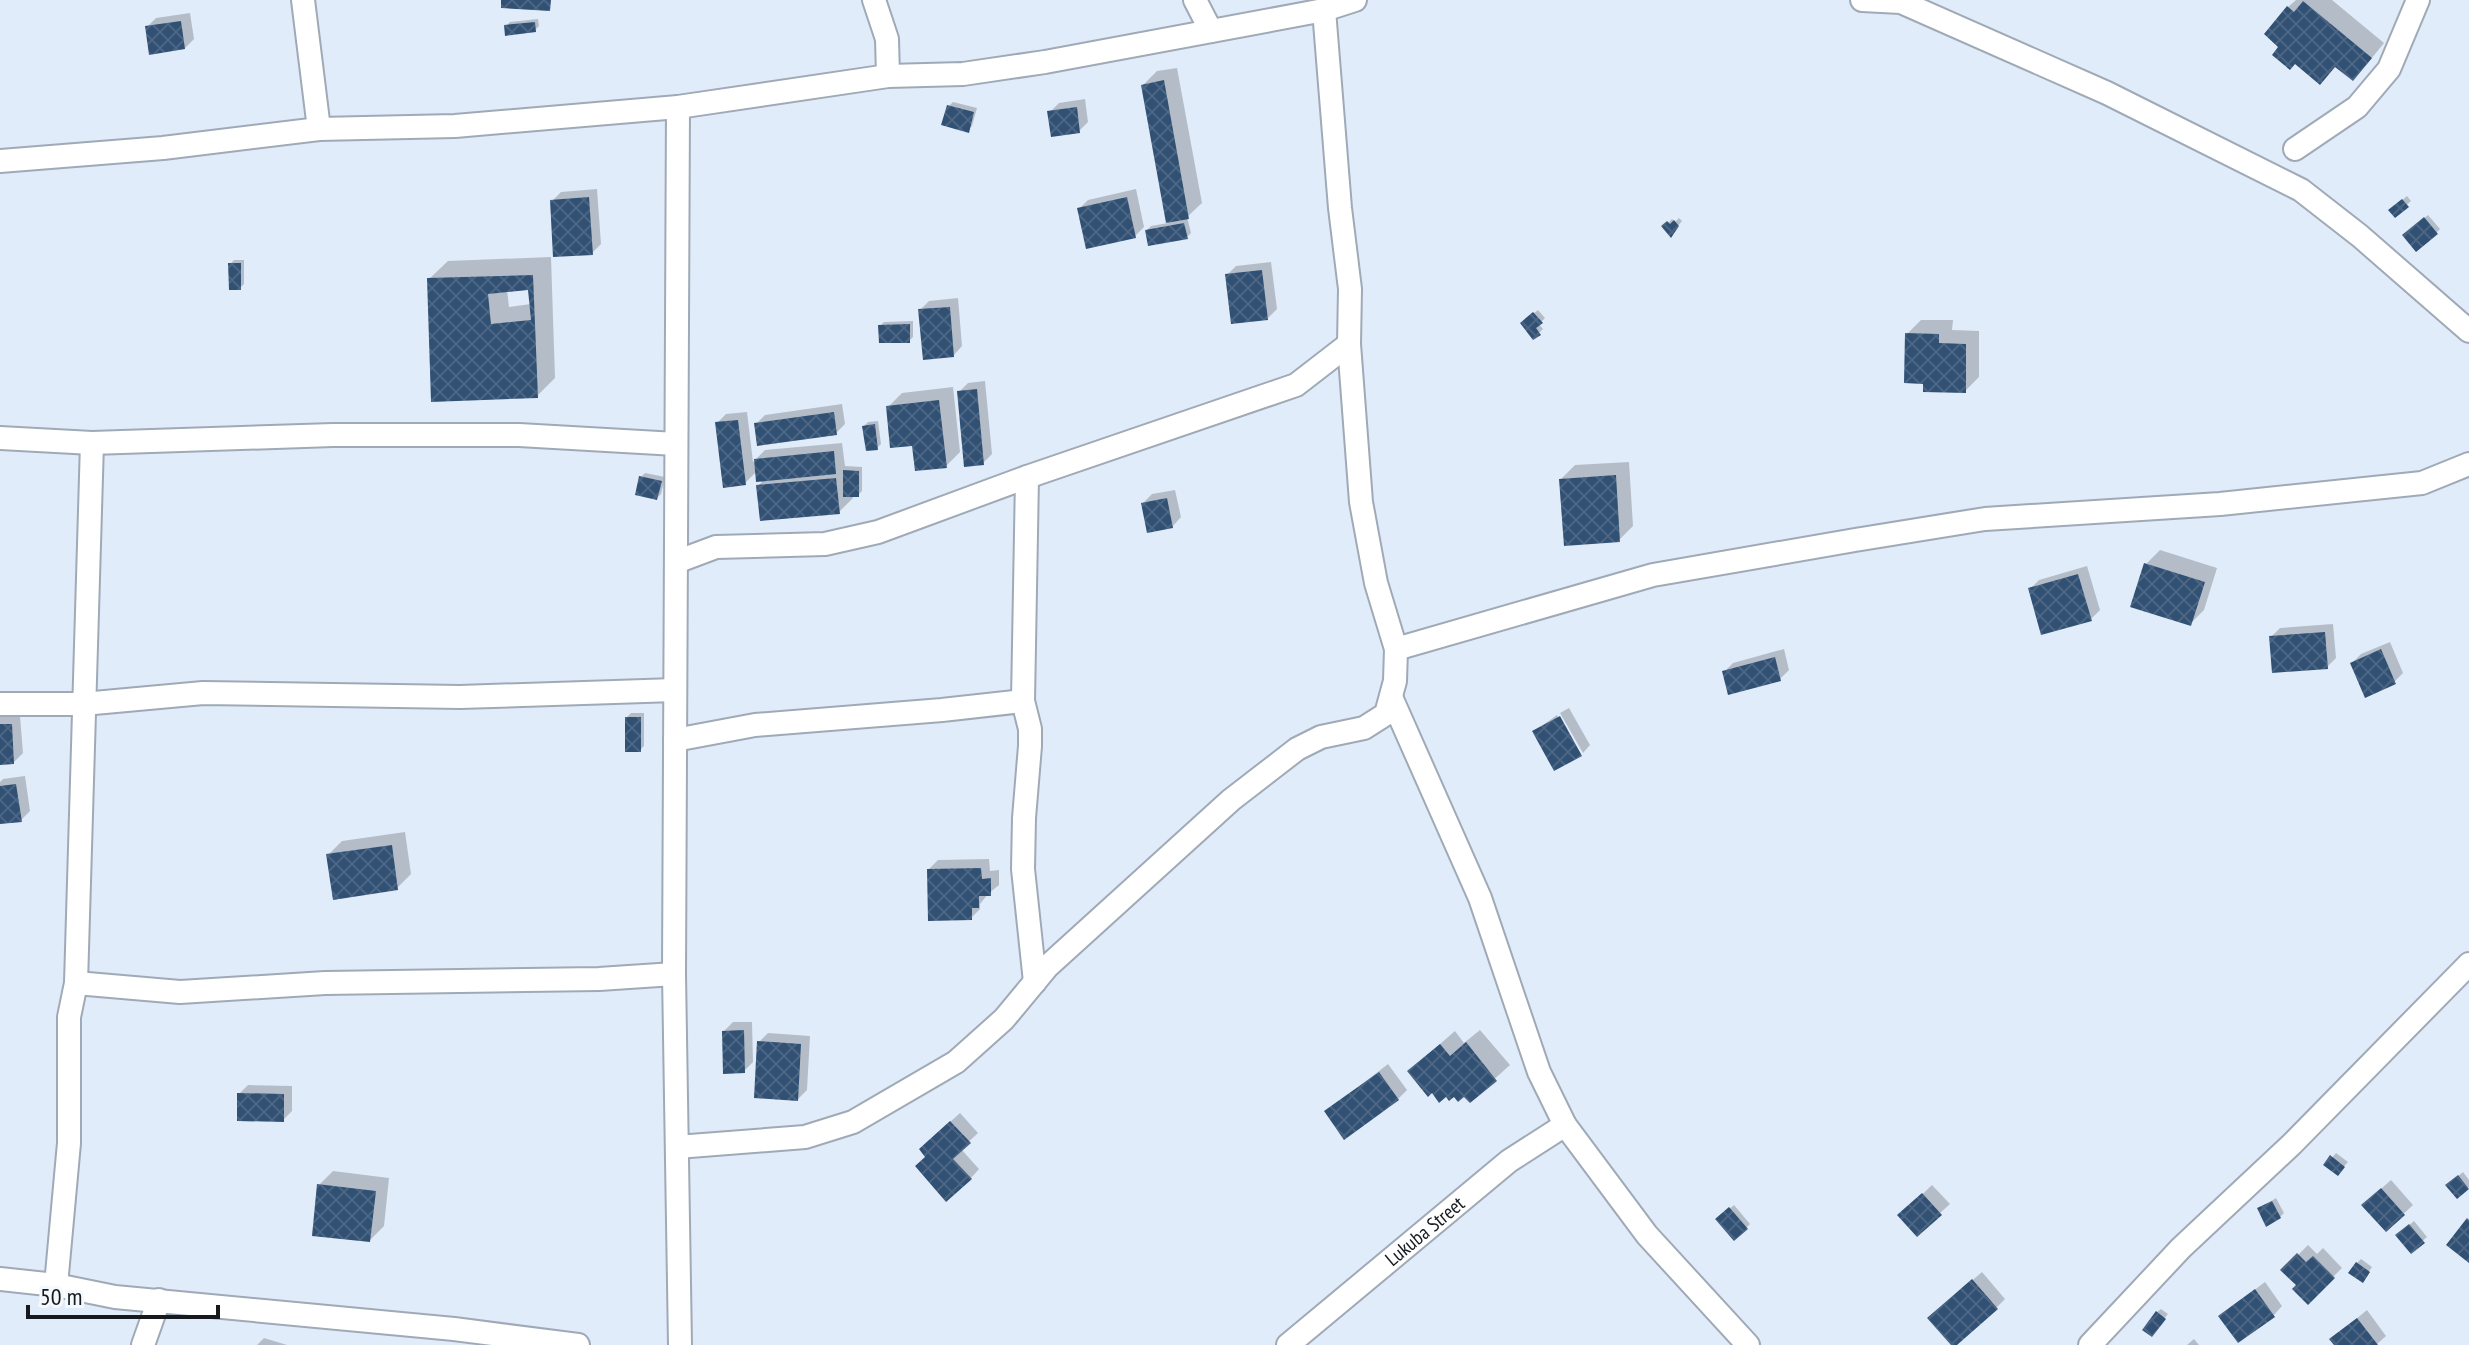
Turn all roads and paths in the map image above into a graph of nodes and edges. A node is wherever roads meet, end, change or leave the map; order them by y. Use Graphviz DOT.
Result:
graph roads {
  1 [pos="303,0"];
  2 [pos="874,0"];
  3 [pos="1195,0"];
  4 [pos="1355,0"];
  5 [pos="1862,0"];
  6 [pos="1868,0"];
  7 [pos="2418,0"];
  8 [pos="1324,10"];
  9 [pos="1211,31"];
  10 [pos="887,39"];
  11 [pos="921,75"];
  12 [pos="888,76"];
  13 [pos="678,107"];
  14 [pos="319,129"];
  15 [pos="2295,149"];
  16 [pos="0,161"];
  17 [pos="2469,331"];
  18 [pos="1349,344"];
  19 [pos="0,438"];
  20 [pos="92,443"];
  21 [pos="676,444"];
  22 [pos="2469,464"];
  23 [pos="1027,477"];
  24 [pos="676,562"];
  25 [pos="1396,649"];
  26 [pos="675,690"];
  27 [pos="1391,697"];
  28 [pos="1023,701"];
  29 [pos="0,704"];
  30 [pos="83,704"];
  31 [pos="675,740"];
  32 [pos="2469,964"];
  33 [pos="674,974"];
  34 [pos="1035,982"];
  35 [pos="76,983"];
  36 [pos="1565,1125"];
  37 [pos="677,1147"];
  38 [pos="0,1279"];
  39 [pos="56,1285"];
  40 [pos="159,1300"];
  41 [pos="452,1337"];
  42 [pos="143,1345"];
  43 [pos="578,1345"];
  44 [pos="680,1345"];
  45 [pos="1288,1345"];
  46 [pos="1748,1345"];
  47 [pos="2090,1345"];
  1 -- 14 [label="street"];
  2 -- 10 [label="street"];
  3 -- 9 [label="street"];
  4 -- 8 [label="street"];
  5 -- 6 [label="street"];
  6 -- 17 [label="street"];
  7 -- 15 [label="street"];
  8 -- 9 [label="street"];
  8 -- 18 [label="street"];
  9 -- 11 [label="street"];
  10 -- 11 [label="street"];
  10 -- 12 [label="street"];
  11 -- 12 [label="street"];
  12 -- 13 [label="street"];
  13 -- 14 [label="street"];
  13 -- 21 [label="street"];
  14 -- 16 [label="street"];
  18 -- 23 [label="street"];
  18 -- 25 [label="street"];
  19 -- 20 [label="street"];
  20 -- 21 [label="street"];
  20 -- 30 [label="street"];
  21 -- 24 [label="street"];
  22 -- 25 [label="street"];
  23 -- 24 [label="street"];
  23 -- 28 [label="street"];
  24 -- 26 [label="street"];
  25 -- 27 [label="street"];
  26 -- 30 [label="street"];
  26 -- 31 [label="street"];
  27 -- 34 [label="street"];
  27 -- 36 [label="street"];
  28 -- 31 [label="street"];
  28 -- 34 [label="street"];
  29 -- 30 [label="street"];
  30 -- 35 [label="street"];
  31 -- 33 [label="street"];
  32 -- 47 [label="street"];
  33 -- 35 [label="street"];
  33 -- 37 [label="street"];
  34 -- 37 [label="street"];
  35 -- 39 [label="street"];
  36 -- 45 [label="street, Lukuba Street"];
  36 -- 46 [label="street"];
  37 -- 44 [label="street"];
  38 -- 39 [label="street"];
  39 -- 40 [label="street"];
  40 -- 41 [label="street"];
  40 -- 42 [label="street"];
  41 -- 43 [label="street"];
}
